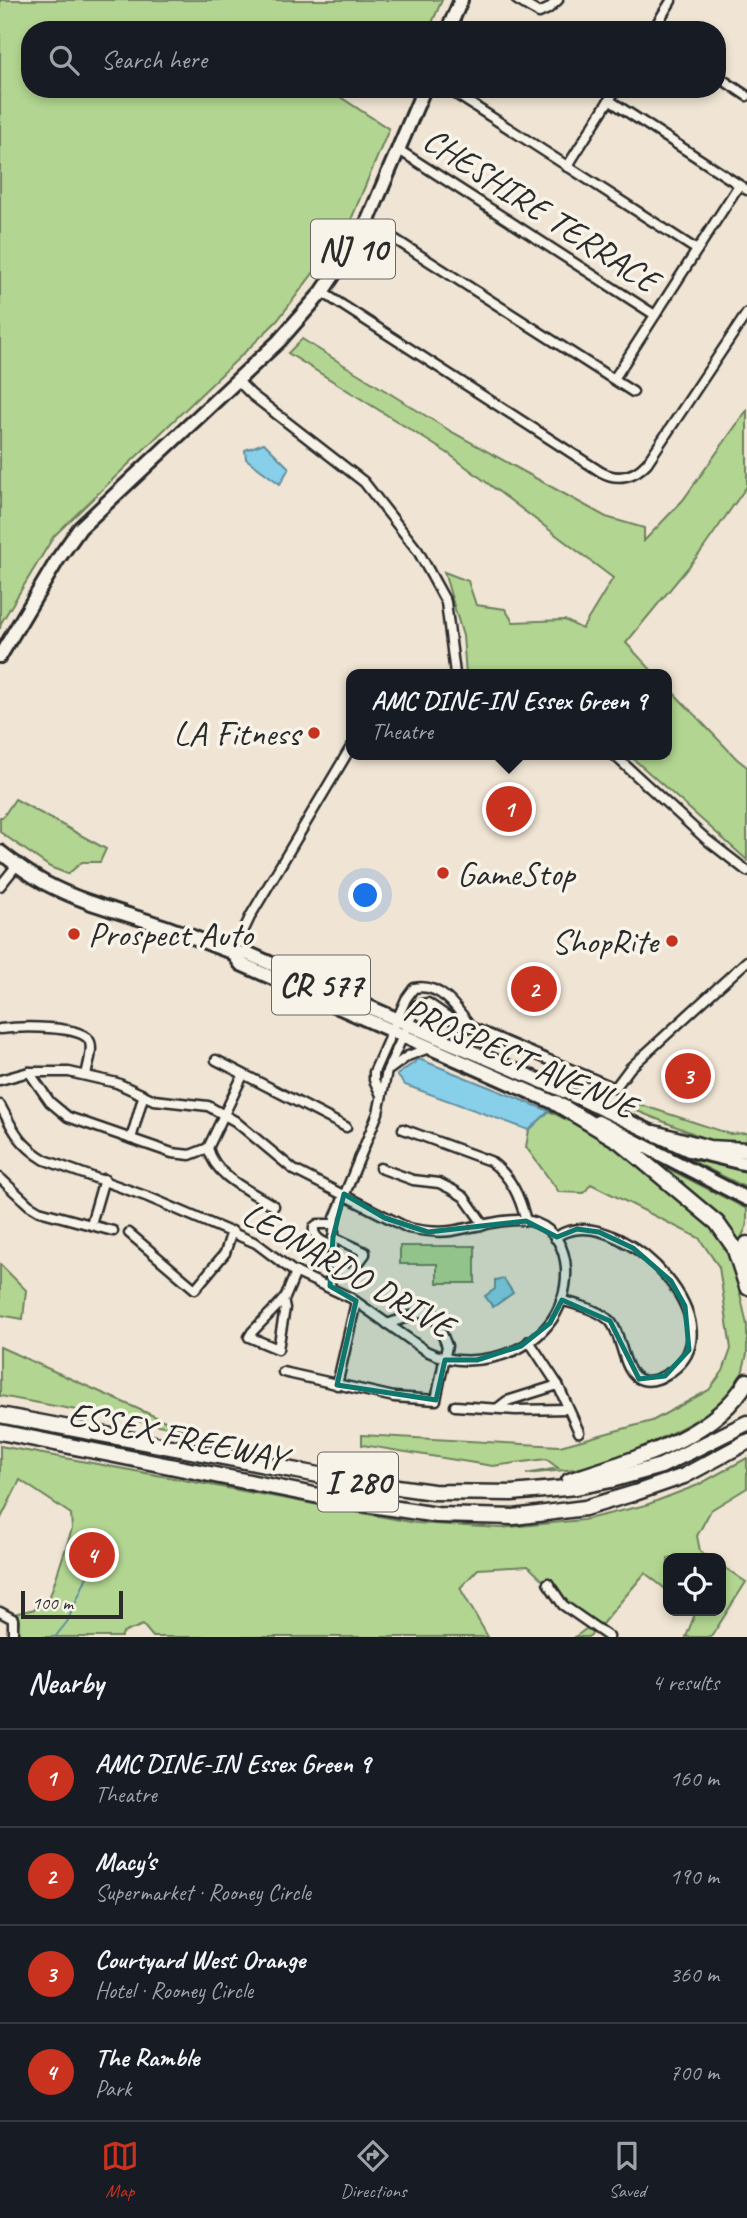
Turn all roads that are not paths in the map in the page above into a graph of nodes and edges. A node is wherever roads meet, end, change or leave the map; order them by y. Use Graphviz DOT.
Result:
graph roads {
  1 [pos="461,0"];
  2 [pos="517,0"];
  3 [pos="558,0"];
  4 [pos="671,1"];
  5 [pos="452,21"];
  6 [pos="659,21"];
  7 [pos="726,82"];
  8 [pos="747,96"];
  9 [pos="420,98"];
  10 [pos="462,98"];
  11 [pos="609,100"];
  12 [pos="399,149"];
  13 [pos="567,167"];
  14 [pos="739,184"];
  15 [pos="747,190"];
  16 [pos="369,222"];
  17 [pos="697,250"];
  18 [pos="321,292"];
  19 [pos="747,313"];
  20 [pos="655,315"];
  21 [pos="614,379"];
  22 [pos="237,380"];
  23 [pos="633,392"];
  24 [pos="0,656"];
  25 [pos="454,669"];
  26 [pos="346,757"];
  27 [pos="619,760"];
  28 [pos="0,852"];
  29 [pos="17,865"];
  30 [pos="747,871"];
  31 [pos="0,886"];
  32 [pos="233,953"];
  33 [pos="747,961"];
  34 [pos="403,1021"];
  35 [pos="471,1027"];
  36 [pos="0,1029"];
  37 [pos="397,1033"];
  38 [pos="429,1048"];
  39 [pos="216,1060"];
  40 [pos="387,1071"];
  41 [pos="29,1072"];
  42 [pos="86,1075"];
  43 [pos="243,1075"];
  44 [pos="0,1080"];
  45 [pos="381,1095"];
  46 [pos="143,1097"];
  47 [pos="556,1103"];
  48 [pos="0,1105"];
  49 [pos="224,1113"];
  50 [pos="346,1127"];
  51 [pos="403,1129"];
  52 [pos="654,1133"];
  53 [pos="131,1139"];
  54 [pos="208,1148"];
  55 [pos="747,1150"];
  56 [pos="747,1164"];
  57 [pos="380,1168"];
  58 [pos="0,1178"];
  59 [pos="104,1179"];
  60 [pos="344,1194"];
  61 [pos="747,1199"];
  62 [pos="274,1206"];
  63 [pos="526,1221"];
  64 [pos="91,1224"];
  65 [pos="334,1224"];
  66 [pos="484,1225"];
  67 [pos="113,1231"];
  68 [pos="232,1231"];
  69 [pos="129,1233"];
  70 [pos="555,1238"];
  71 [pos="333,1242"];
  72 [pos="747,1244"];
  73 [pos="332,1266"];
  74 [pos="747,1270"];
  75 [pos="296,1272"];
  76 [pos="330,1286"];
  77 [pos="747,1287"];
  78 [pos="283,1300"];
  79 [pos="561,1300"];
  80 [pos="356,1302"];
  81 [pos="387,1324"];
  82 [pos="529,1341"];
  83 [pos="445,1359"];
  84 [pos="283,1372"];
  85 [pos="747,1381"];
  86 [pos="337,1385"];
  87 [pos="558,1385"];
  88 [pos="455,1406"];
  89 [pos="498,1408"];
  90 [pos="568,1409"];
  91 [pos="0,1415"];
  92 [pos="747,1423"];
  93 [pos="0,1432"];
  94 [pos="579,1432"];
  95 [pos="747,1443"];
  96 [pos="543,1490"];
  97 [pos="548,1583"];
  98 [pos="0,1612"];
  99 [pos="13,1637"];
  100 [pos="610,1637"];
  1 -- 5 [label="main road"];
  2 -- 3 [label="street"];
  4 -- 6 [label="street"];
  7 -- 8 [label="street"];
  9 -- 12 [label="main road, NJ 10"];
  10 -- 13 [label="street"];
  11 -- 13 [label="street"];
  11 -- 14 [label="street"];
  12 -- 16 [label="main road, NJ 10"];
  12 -- 20 [label="street, CHESHIRE TERRACE"];
  13 -- 17 [label="street"];
  14 -- 15 [label="street"];
  14 -- 17 [label="street"];
  16 -- 18 [label="main road, NJ 10"];
  16 -- 21 [label="street"];
  17 -- 20 [label="street"];
  18 -- 19 [label="street"];
  18 -- 22 [label="main road, NJ 10"];
  20 -- 21 [label="street"];
  21 -- 23 [label="street"];
  22 -- 24 [label="main road, NJ 10"];
  22 -- 25 [label="street"];
  26 -- 32 [label="street"];
  27 -- 30 [label="street"];
  28 -- 29 [label="main road, PROSPECT AVENUE / CR 577"];
  29 -- 31 [label="street"];
  29 -- 32 [label="main road, PROSPECT AVENUE / CR 577"];
  32 -- 34 [label="main road, PROSPECT AVENUE / CR 577"];
  32 -- 37 [label="main road, PROSPECT AVENUE / CR 577"];
  33 -- 35 [label="street"];
  34 -- 35 [label="street"];
  34 -- 35 [label="street"];
  34 -- 37 [label="street"];
  34 -- 52 [label="main road, PROSPECT AVENUE / CR 577"];
  36 -- 42 [label="street"];
  37 -- 38 [label="main road, PROSPECT AVENUE / CR 577"];
  37 -- 40 [label="street"];
  37 -- 45 [label="street"];
  38 -- 40 [label="street"];
  38 -- 47 [label="main road, PROSPECT AVENUE / CR 577"];
  39 -- 43 [label="street"];
  40 -- 45 [label="street"];
  41 -- 42 [label="street, LEONARDO DRIVE"];
  41 -- 44 [label="street, LEONARDO DRIVE"];
  41 -- 53 [label="street"];
  42 -- 46 [label="street, LEONARDO DRIVE"];
  43 -- 49 [label="street"];
  43 -- 50 [label="street"];
  45 -- 60 [label="street"];
  46 -- 49 [label="street, LEONARDO DRIVE"];
  46 -- 53 [label="street"];
  47 -- 61 [label="main road, PROSPECT AVENUE / CR 577"];
  47 -- 77 [label="highway"];
  48 -- 59 [label="street, LEONARDO DRIVE"];
  49 -- 54 [label="street"];
  49 -- 60 [label="street, LEONARDO DRIVE"];
  51 -- 63 [label="street"];
  52 -- 55 [label="highway"];
  52 -- 56 [label="main road, PROSPECT AVENUE / CR 577"];
  53 -- 54 [label="street"];
  54 -- 62 [label="street"];
  57 -- 66 [label="street"];
  58 -- 64 [label="street"];
  59 -- 64 [label="street"];
  59 -- 68 [label="street, LEONARDO DRIVE"];
  60 -- 65 [label="street"];
  60 -- 66 [label="street, LEONARDO DRIVE"];
  63 -- 66 [label="street, LEONARDO DRIVE"];
  63 -- 70 [label="street"];
  64 -- 67 [label="street"];
  65 -- 71 [label="street"];
  65 -- 71 [label="street"];
  68 -- 69 [label="street"];
  68 -- 75 [label="street, LEONARDO DRIVE"];
  70 -- 79 [label="street, LEONARDO DRIVE"];
  70 -- 79 [label="street"];
  71 -- 73 [label="street"];
  71 -- 73 [label="street"];
  72 -- 74 [label="highway"];
  73 -- 76 [label="street"];
  75 -- 76 [label="street, LEONARDO DRIVE"];
  75 -- 78 [label="street"];
  76 -- 80 [label="street, LEONARDO DRIVE"];
  78 -- 78 [label="street"];
  79 -- 82 [label="street, LEONARDO DRIVE"];
  80 -- 81 [label="street, LEONARDO DRIVE"];
  80 -- 86 [label="street"];
  81 -- 83 [label="street, LEONARDO DRIVE"];
  81 -- 83 [label="street"];
  82 -- 83 [label="street, LEONARDO DRIVE"];
  82 -- 87 [label="street"];
  83 -- 86 [label="street"];
  84 -- 86 [label="street"];
  85 -- 96 [label="highway"];
  87 -- 89 [label="street"];
  87 -- 90 [label="street"];
  88 -- 89 [label="street"];
  89 -- 90 [label="street"];
  90 -- 94 [label="street"];
  91 -- 96 [label="highway, ESSEX FREEWAY / I 280"];
  92 -- 96 [label="highway, ESSEX FREEWAY / I 280"];
  93 -- 95 [label="highway, ESSEX FREEWAY / I 280"];
  97 -- 100 [label="street"];
  98 -- 99 [label="street"];
}
